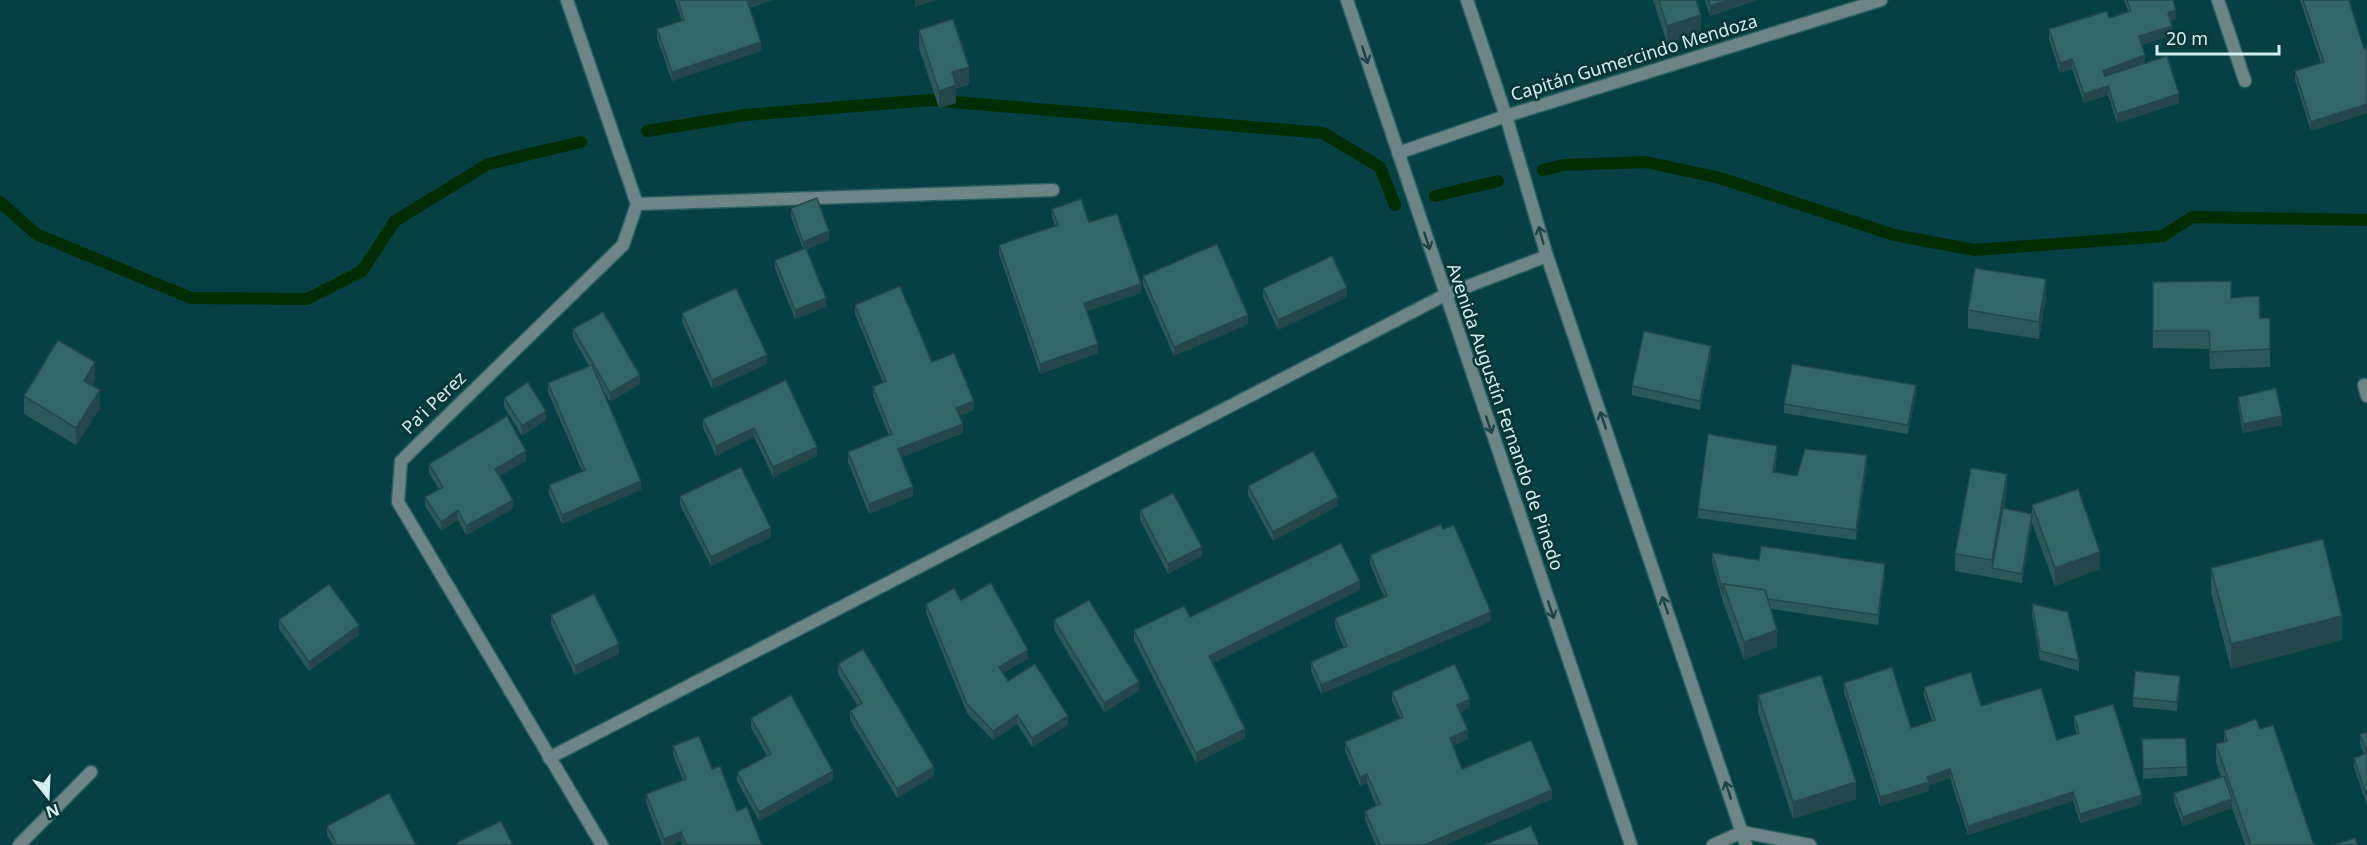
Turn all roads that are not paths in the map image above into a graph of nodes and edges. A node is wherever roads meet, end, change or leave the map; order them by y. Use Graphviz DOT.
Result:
graph roads {
  1 [pos="567,0"];
  2 [pos="1347,0"];
  3 [pos="1467,0"];
  4 [pos="1881,0"];
  5 [pos="2218,0"];
  6 [pos="2245,81"];
  7 [pos="1506,116"];
  8 [pos="1398,153"];
  9 [pos="1053,190"];
  10 [pos="637,204"];
  11 [pos="1547,256"];
  12 [pos="1445,295"];
  13 [pos="549,758"];
  14 [pos="91,772"];
  15 [pos="1742,832"];
  16 [pos="19,845"];
  17 [pos="602,845"];
  18 [pos="1631,845"];
  19 [pos="1713,845"];
  20 [pos="1746,845"];
  21 [pos="1810,845"];
  1 -- 10 [label="street"];
  2 -- 8 [label="street, Avenida Augustín Fernando de Pinedo, one-way"];
  3 -- 7 [label="street"];
  4 -- 7 [label="street, Capitán Gumercindo Mendoza"];
  5 -- 6 [label="street"];
  7 -- 8 [label="street, Capitán Gumercindo Mendoza"];
  11 -- 7 [label="street, one-way"];
  8 -- 12 [label="street, Avenida Augustín Fernando de Pinedo, one-way"];
  9 -- 10 [label="street"];
  10 -- 13 [label="street, Pa'i Perez"];
  11 -- 12 [label="street"];
  15 -- 11 [label="street, one-way"];
  12 -- 13 [label="street"];
  12 -- 18 [label="street, Avenida Augustín Fernando de Pinedo, one-way"];
  13 -- 17 [label="street, Pa'i Perez"];
  14 -- 16 [label="street"];
  15 -- 19 [label="street"];
  15 -- 20 [label="street"];
  15 -- 21 [label="street"];
}
